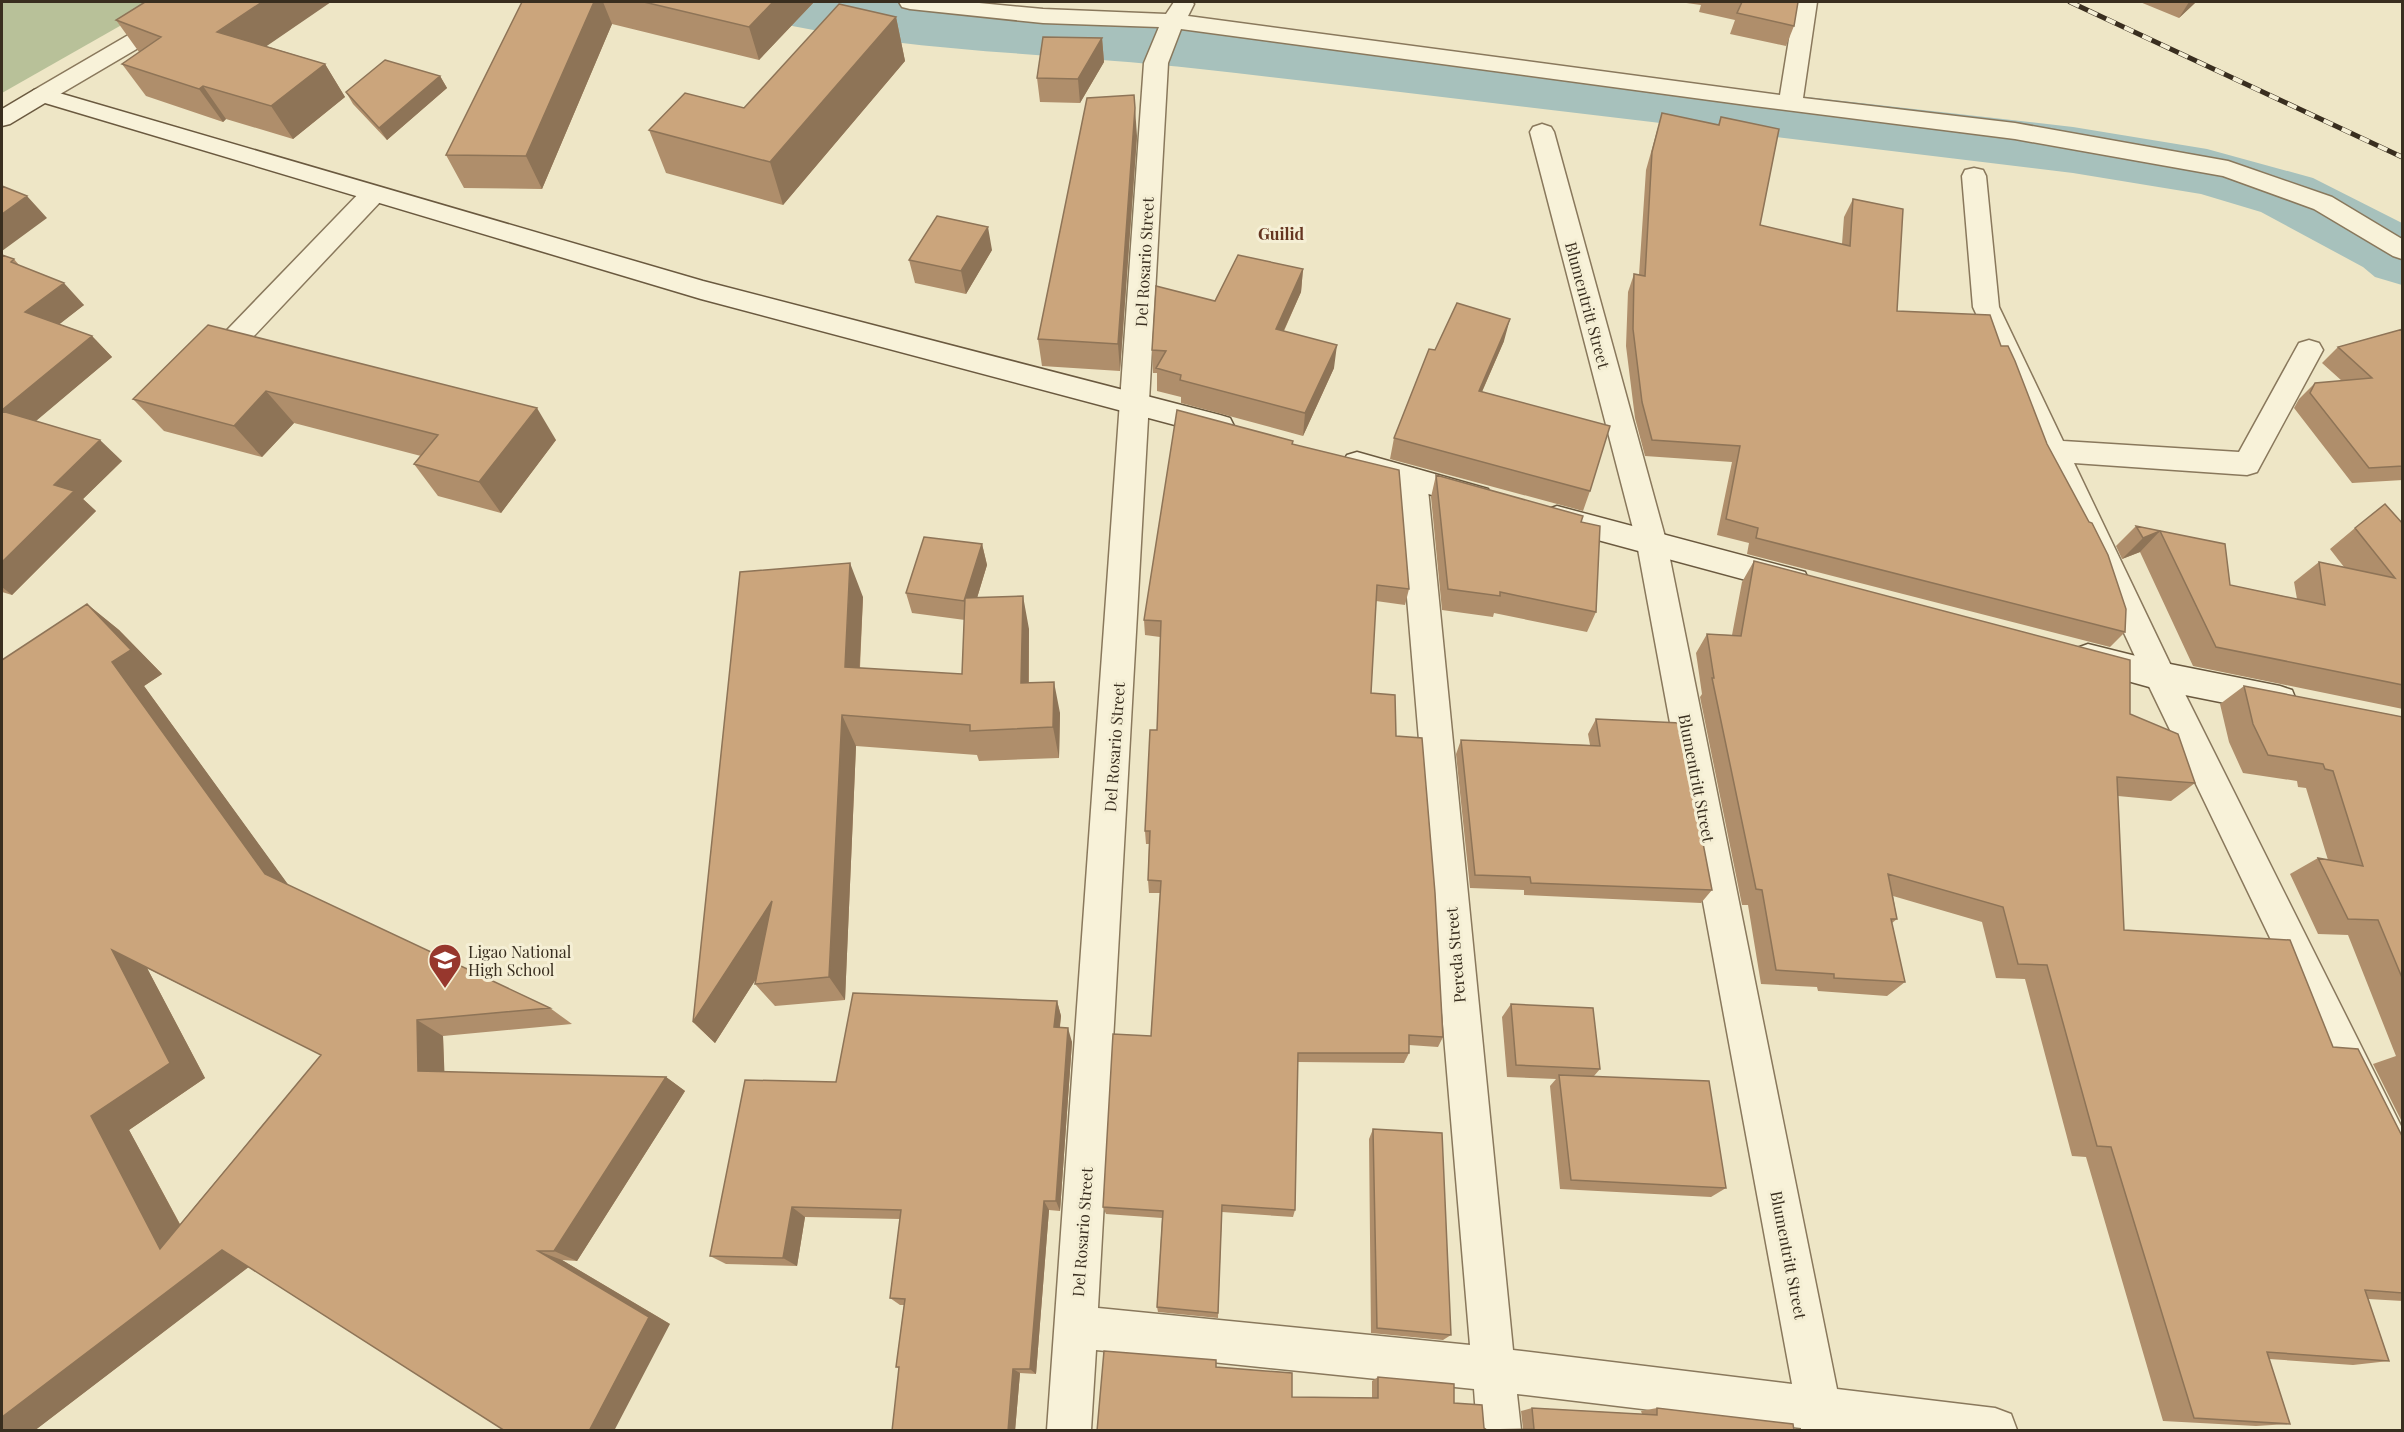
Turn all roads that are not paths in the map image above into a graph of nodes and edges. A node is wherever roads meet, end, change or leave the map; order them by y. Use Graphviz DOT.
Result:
graph roads {
  1 [pos="200,2"];
  2 [pos="910,2"];
  3 [pos="1806,2"];
  4 [pos="1176,17"];
  5 [pos="42,95"];
  6 [pos="1790,103"];
  7 [pos="2,120"];
  8 [pos="1542,132"];
  9 [pos="1974,176"];
  10 [pos="373,194"];
  11 [pos="2403,250"];
  12 [pos="2309,350"];
  13 [pos="204,371"];
  14 [pos="1136,403"];
  15 [pos="1240,431"];
  16 [pos="2054,452"];
  17 [pos="1332,456"];
  18 [pos="1412,479"];
  19 [pos="1652,544"];
  20 [pos="1825,589"];
  21 [pos="2067,652"];
  22 [pos="2160,676"];
  23 [pos="2310,706"];
  24 [pos="2403,1169"];
  25 [pos="1076,1327"];
  26 [pos="1492,1369"];
  27 [pos="1821,1419"];
  28 [pos="1069,1431"];
  29 [pos="1499,1431"];
  30 [pos="1995,1431"];
  1 -- 5 [label="street"];
  2 -- 4 [label="street"];
  3 -- 6 [label="street"];
  4 -- 6 [label="street"];
  4 -- 14 [label="street, Del Rosario Street"];
  5 -- 7 [label="street"];
  5 -- 10 [label="street"];
  6 -- 11 [label="street"];
  8 -- 19 [label="street, Blumentritt Street"];
  9 -- 16 [label="street"];
  10 -- 13 [label="street"];
  10 -- 14 [label="street"];
  12 -- 16 [label="street"];
  14 -- 15 [label="street"];
  14 -- 25 [label="street, Del Rosario Street"];
  16 -- 22 [label="street"];
  17 -- 18 [label="street"];
  18 -- 19 [label="street"];
  18 -- 26 [label="street, Pereda Street"];
  19 -- 20 [label="street"];
  19 -- 27 [label="street, Blumentritt Street"];
  21 -- 22 [label="street"];
  22 -- 23 [label="street"];
  22 -- 24 [label="street"];
  25 -- 26 [label="street"];
  25 -- 28 [label="street, Del Rosario Street"];
  26 -- 27 [label="street"];
  26 -- 29 [label="street, Pereda Street"];
  27 -- 30 [label="street"];
}
